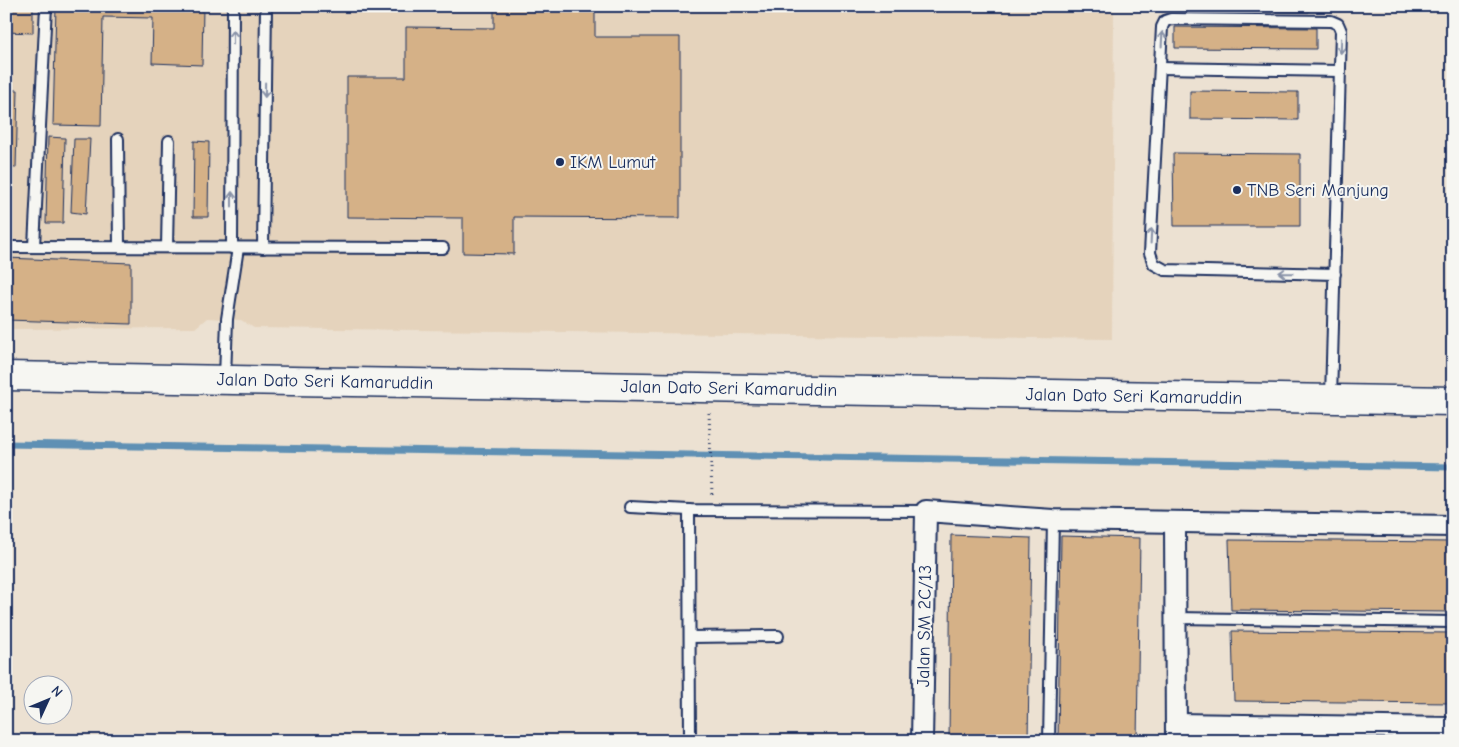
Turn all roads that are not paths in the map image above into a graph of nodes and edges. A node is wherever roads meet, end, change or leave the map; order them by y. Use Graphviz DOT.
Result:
graph roads {
  1 [pos="46,6"];
  2 [pos="233,6"];
  3 [pos="266,6"];
  4 [pos="1160,68"];
  5 [pos="1340,71"];
  6 [pos="118,139"];
  7 [pos="170,142"];
  8 [pos="34,246"];
  9 [pos="7,247"];
  10 [pos="118,247"];
  11 [pos="167,247"];
  12 [pos="235,248"];
  13 [pos="263,248"];
  14 [pos="443,248"];
  15 [pos="1335,274"];
  16 [pos="6,376"];
  17 [pos="225,379"];
  18 [pos="1331,399"];
  19 [pos="1453,401"];
  20 [pos="630,507"];
  21 [pos="689,510"];
  22 [pos="926,511"];
  23 [pos="1053,520"];
  24 [pos="1175,523"];
  25 [pos="1453,526"];
  26 [pos="1175,618"];
  27 [pos="1453,622"];
  28 [pos="778,636"];
  29 [pos="690,637"];
  30 [pos="1453,728"];
  31 [pos="1176,732"];
  32 [pos="690,741"];
  33 [pos="922,741"];
  34 [pos="1049,741"];
  1 -- 8 [label="lane"];
  12 -- 2 [label="lane, one-way"];
  3 -- 13 [label="lane, one-way"];
  4 -- 5 [label="lane"];
  4 -- 5 [label="lane, one-way"];
  15 -- 4 [label="lane, one-way"];
  5 -- 15 [label="lane"];
  6 -- 10 [label="lane"];
  7 -- 11 [label="lane"];
  8 -- 9 [label="lane"];
  8 -- 10 [label="lane"];
  10 -- 11 [label="lane"];
  11 -- 12 [label="lane"];
  12 -- 13 [label="lane"];
  12 -- 17 [label="lane"];
  13 -- 14 [label="lane"];
  15 -- 18 [label="lane"];
  16 -- 17 [label="street, Jalan Dato Seri Kamaruddin"];
  17 -- 18 [label="street, Jalan Dato Seri Kamaruddin"];
  18 -- 19 [label="street, Jalan Dato Seri Kamaruddin"];
  20 -- 21 [label="lane"];
  21 -- 22 [label="lane"];
  21 -- 29 [label="lane"];
  22 -- 23 [label="street"];
  22 -- 33 [label="street, Jalan SM 2C/13"];
  23 -- 24 [label="street"];
  23 -- 34 [label="lane"];
  24 -- 25 [label="street"];
  24 -- 26 [label="street"];
  26 -- 27 [label="lane"];
  26 -- 31 [label="street"];
  28 -- 29 [label="lane"];
  29 -- 32 [label="lane"];
  30 -- 31 [label="street"];
}
